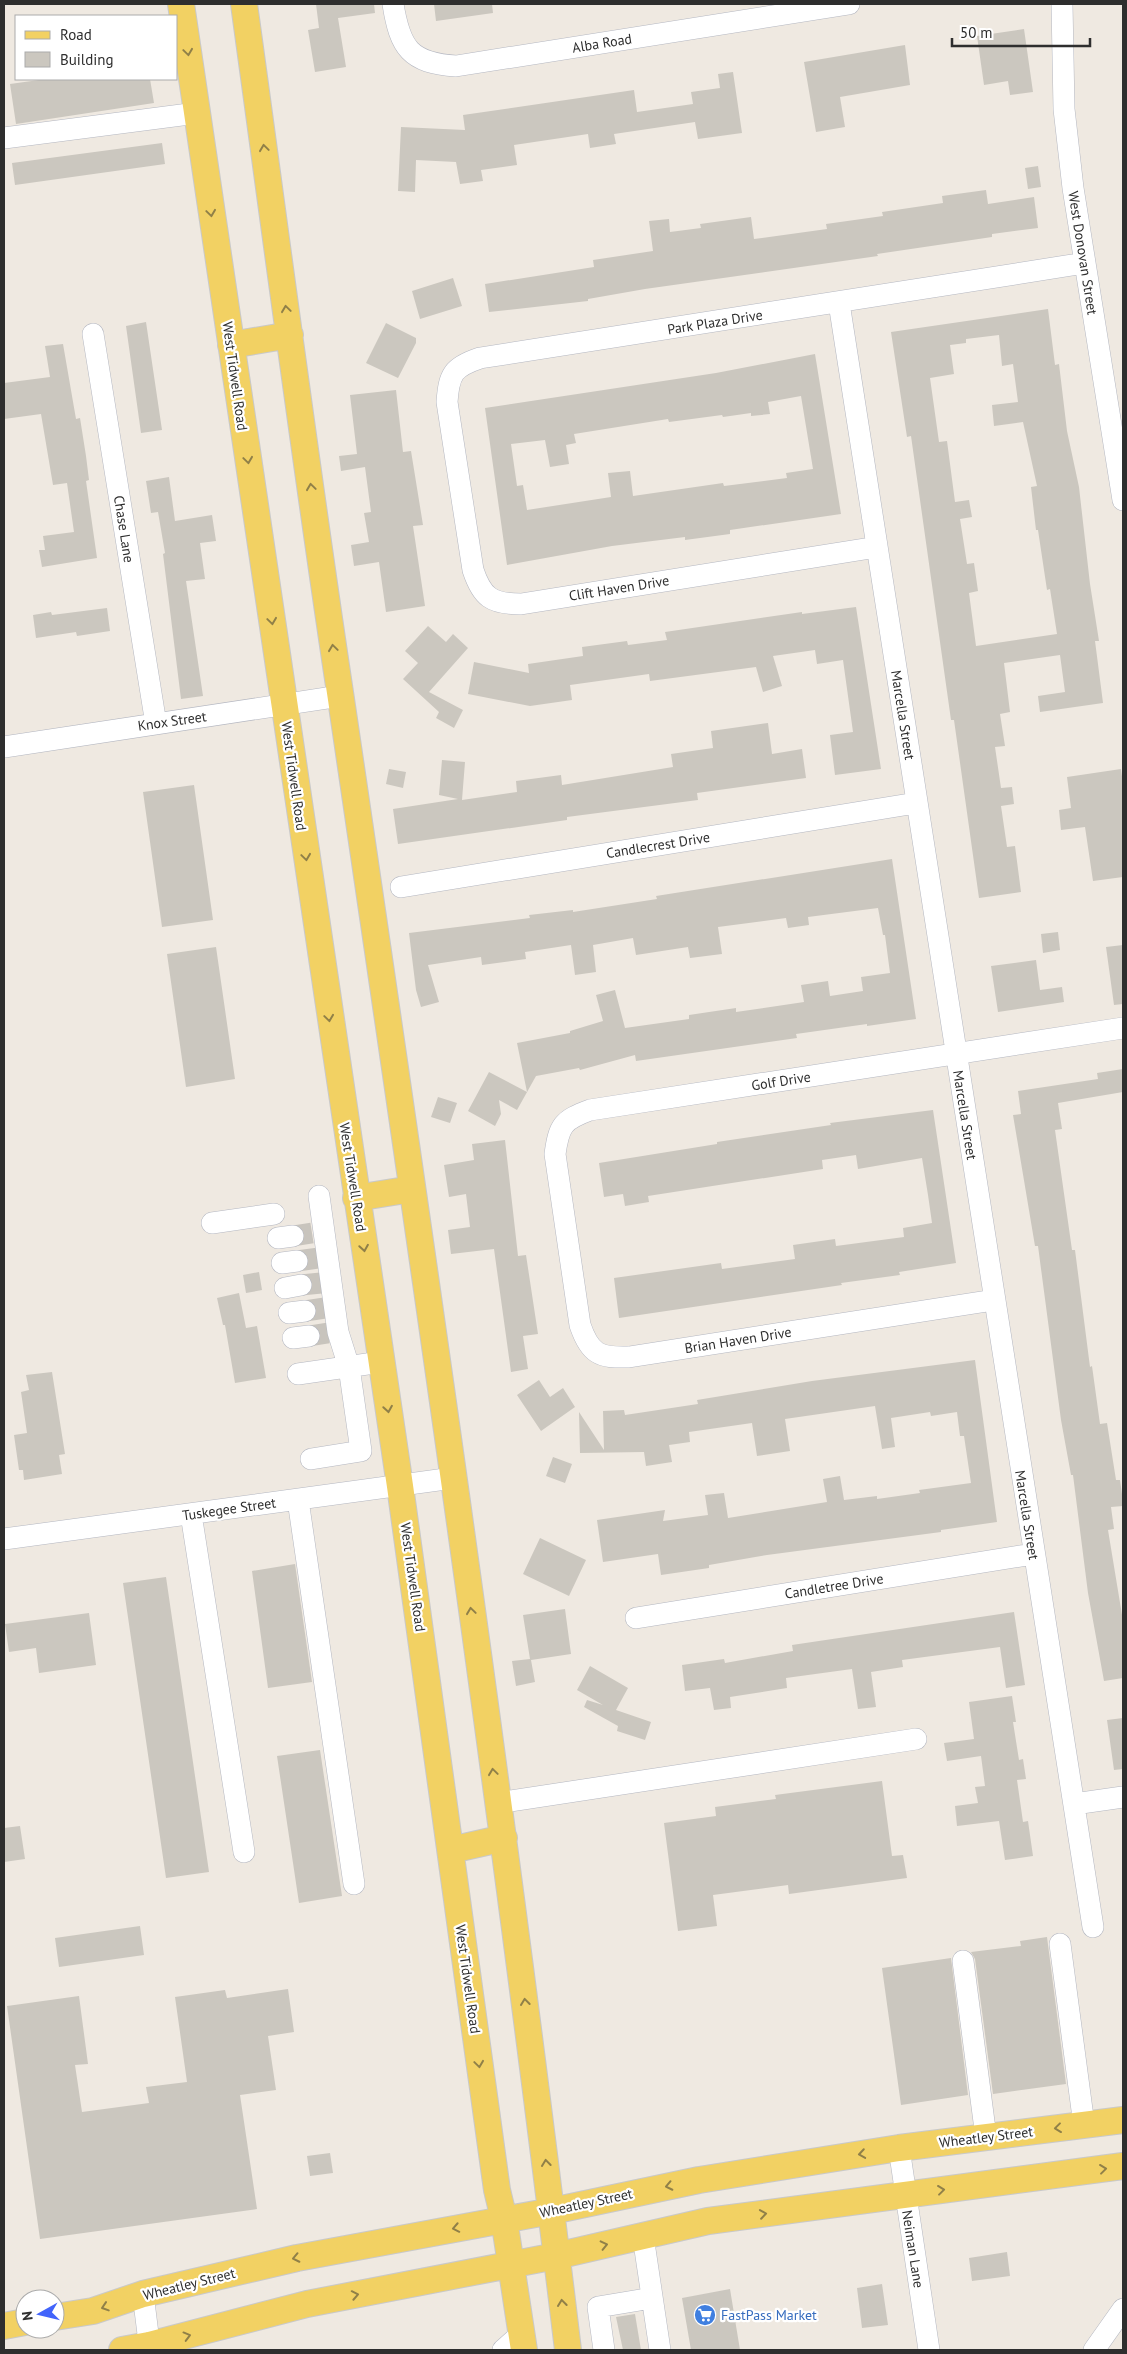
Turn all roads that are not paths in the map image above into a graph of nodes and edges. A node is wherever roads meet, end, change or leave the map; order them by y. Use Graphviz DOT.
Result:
graph roads {
  1 [pos="181,4"];
  2 [pos="244,4"];
  3 [pos="393,4"];
  4 [pos="849,4"];
  5 [pos="1062,4"];
  6 [pos="817,6"];
  7 [pos="196,113"];
  8 [pos="4,138"];
  9 [pos="1085,263"];
  10 [pos="838,303"];
  11 [pos="92,334"];
  12 [pos="290,335"];
  13 [pos="231,345"];
  14 [pos="458,476"];
  15 [pos="1123,500"];
  16 [pos="877,547"];
  17 [pos="340,696"];
  18 [pos="284,705"];
  19 [pos="156,724"];
  20 [pos="4,747"];
  21 [pos="916,802"];
  22 [pos="401,887"];
  23 [pos="1123,1028"];
  24 [pos="956,1055"];
  25 [pos="412,1190"];
  26 [pos="319,1196"];
  27 [pos="356,1198"];
  28 [pos="274,1214"];
  29 [pos="212,1223"];
  30 [pos="568,1244"];
  31 [pos="994,1300"];
  32 [pos="381,1362"];
  33 [pos="349,1367"];
  34 [pos="298,1374"];
  35 [pos="311,1459"];
  36 [pos="454,1478"];
  37 [pos="400,1486"];
  38 [pos="298,1500"];
  39 [pos="191,1514"];
  40 [pos="4,1539"];
  41 [pos="1033,1554"];
  42 [pos="636,1618"];
  43 [pos="916,1739"];
  44 [pos="1123,1797"];
  45 [pos="498,1803"];
  46 [pos="1074,1804"];
  47 [pos="504,1838"];
  48 [pos="451,1850"];
  49 [pos="244,1852"];
  50 [pos="354,1884"];
  51 [pos="1092,1927"];
  52 [pos="1060,1944"];
  53 [pos="963,1961"];
  54 [pos="1123,2120"];
  55 [pos="1084,2125"];
  56 [pos="986,2137"];
  57 [pos="898,2148"];
  58 [pos="1123,2166"];
  59 [pos="904,2195"];
  60 [pos="552,2212"];
  61 [pos="504,2219"];
  62 [pos="643,2236"];
  63 [pos="556,2256"];
  64 [pos="511,2265"];
  65 [pos="143,2294"];
  66 [pos="652,2298"];
  67 [pos="1123,2309"];
  68 [pos="65,2315"];
  69 [pos="523,2342"];
  70 [pos="150,2348"];
  71 [pos="122,2350"];
  72 [pos="503,2350"];
  73 [pos="568,2350"];
  74 [pos="604,2350"];
  75 [pos="660,2350"];
  76 [pos="929,2350"];
  77 [pos="1094,2350"];
  1 -- 7 [label="main road, West Tidwell Road, one-way"];
  12 -- 2 [label="main road, one-way"];
  3 -- 6 [label="street, Alba Road"];
  4 -- 6 [label="street, Alba Road"];
  5 -- 9 [label="street, West Donovan Street"];
  7 -- 8 [label="street"];
  7 -- 13 [label="main road, West Tidwell Road, one-way"];
  9 -- 10 [label="street, Park Plaza Drive"];
  9 -- 15 [label="street, West Donovan Street"];
  10 -- 14 [label="street, Park Plaza Drive"];
  10 -- 16 [label="street, Marcella Street"];
  11 -- 19 [label="street, Chase Lane"];
  12 -- 13 [label="main road"];
  17 -- 12 [label="main road, one-way"];
  13 -- 18 [label="main road, West Tidwell Road, one-way"];
  14 -- 16 [label="street, Clift Haven Drive"];
  16 -- 21 [label="street, Marcella Street"];
  17 -- 18 [label="street, Knox Street"];
  17 -- 25 [label="main road"];
  18 -- 19 [label="street, Knox Street"];
  18 -- 27 [label="main road, West Tidwell Road, one-way"];
  19 -- 20 [label="street, Knox Street"];
  21 -- 22 [label="street, Candlecrest Drive"];
  21 -- 24 [label="street, Marcella Street"];
  23 -- 24 [label="street, Golf Drive"];
  24 -- 30 [label="street, Golf Drive"];
  24 -- 31 [label="street, Marcella Street"];
  25 -- 27 [label="main road"];
  25 -- 36 [label="main road"];
  26 -- 33 [label="street"];
  27 -- 32 [label="main road, West Tidwell Road, one-way"];
  28 -- 29 [label="street"];
  30 -- 31 [label="street, Brian Haven Drive"];
  31 -- 41 [label="street, Marcella Street"];
  32 -- 33 [label="street"];
  32 -- 37 [label="main road, West Tidwell Road, one-way"];
  33 -- 34 [label="street"];
  33 -- 35 [label="street"];
  36 -- 37 [label="street, Tuskegee Street"];
  45 -- 36 [label="main road, one-way"];
  37 -- 38 [label="street, Tuskegee Street"];
  37 -- 48 [label="main road, West Tidwell Road"];
  38 -- 39 [label="street, Tuskegee Street"];
  38 -- 50 [label="street"];
  39 -- 40 [label="street, Tuskegee Street"];
  39 -- 49 [label="street"];
  41 -- 42 [label="street, Candletree Drive"];
  41 -- 46 [label="street, Marcella Street"];
  43 -- 45 [label="street"];
  44 -- 46 [label="street"];
  45 -- 47 [label="main road"];
  46 -- 51 [label="street, Marcella Street"];
  47 -- 48 [label="main road"];
  60 -- 47 [label="main road, one-way"];
  48 -- 61 [label="main road, West Tidwell Road, one-way"];
  52 -- 55 [label="street"];
  53 -- 56 [label="street"];
  54 -- 55 [label="main road, Wheatley Street"];
  55 -- 56 [label="main road, Wheatley Street, one-way"];
  56 -- 57 [label="main road, Wheatley Street"];
  57 -- 59 [label="street, Neiman Lane"];
  57 -- 60 [label="main road, Wheatley Street, one-way"];
  59 -- 58 [label="main road, one-way"];
  62 -- 59 [label="main road, one-way"];
  59 -- 76 [label="street, Neiman Lane"];
  60 -- 61 [label="main road, Wheatley Street"];
  60 -- 63 [label="main road"];
  61 -- 64 [label="main road, West Tidwell Road"];
  61 -- 65 [label="main road, Wheatley Street, one-way"];
  63 -- 62 [label="main road, one-way"];
  62 -- 66 [label="street"];
  63 -- 64 [label="main road"];
  73 -- 63 [label="main road, one-way"];
  64 -- 69 [label="main road, West Tidwell Road"];
  70 -- 64 [label="main road, one-way"];
  65 -- 68 [label="main road, Wheatley Street, one-way"];
  65 -- 70 [label="street"];
  66 -- 74 [label="street"];
  66 -- 75 [label="street"];
  67 -- 77 [label="street"];
  69 -- 72 [label="street"];
  70 -- 71 [label="main road"];
}
